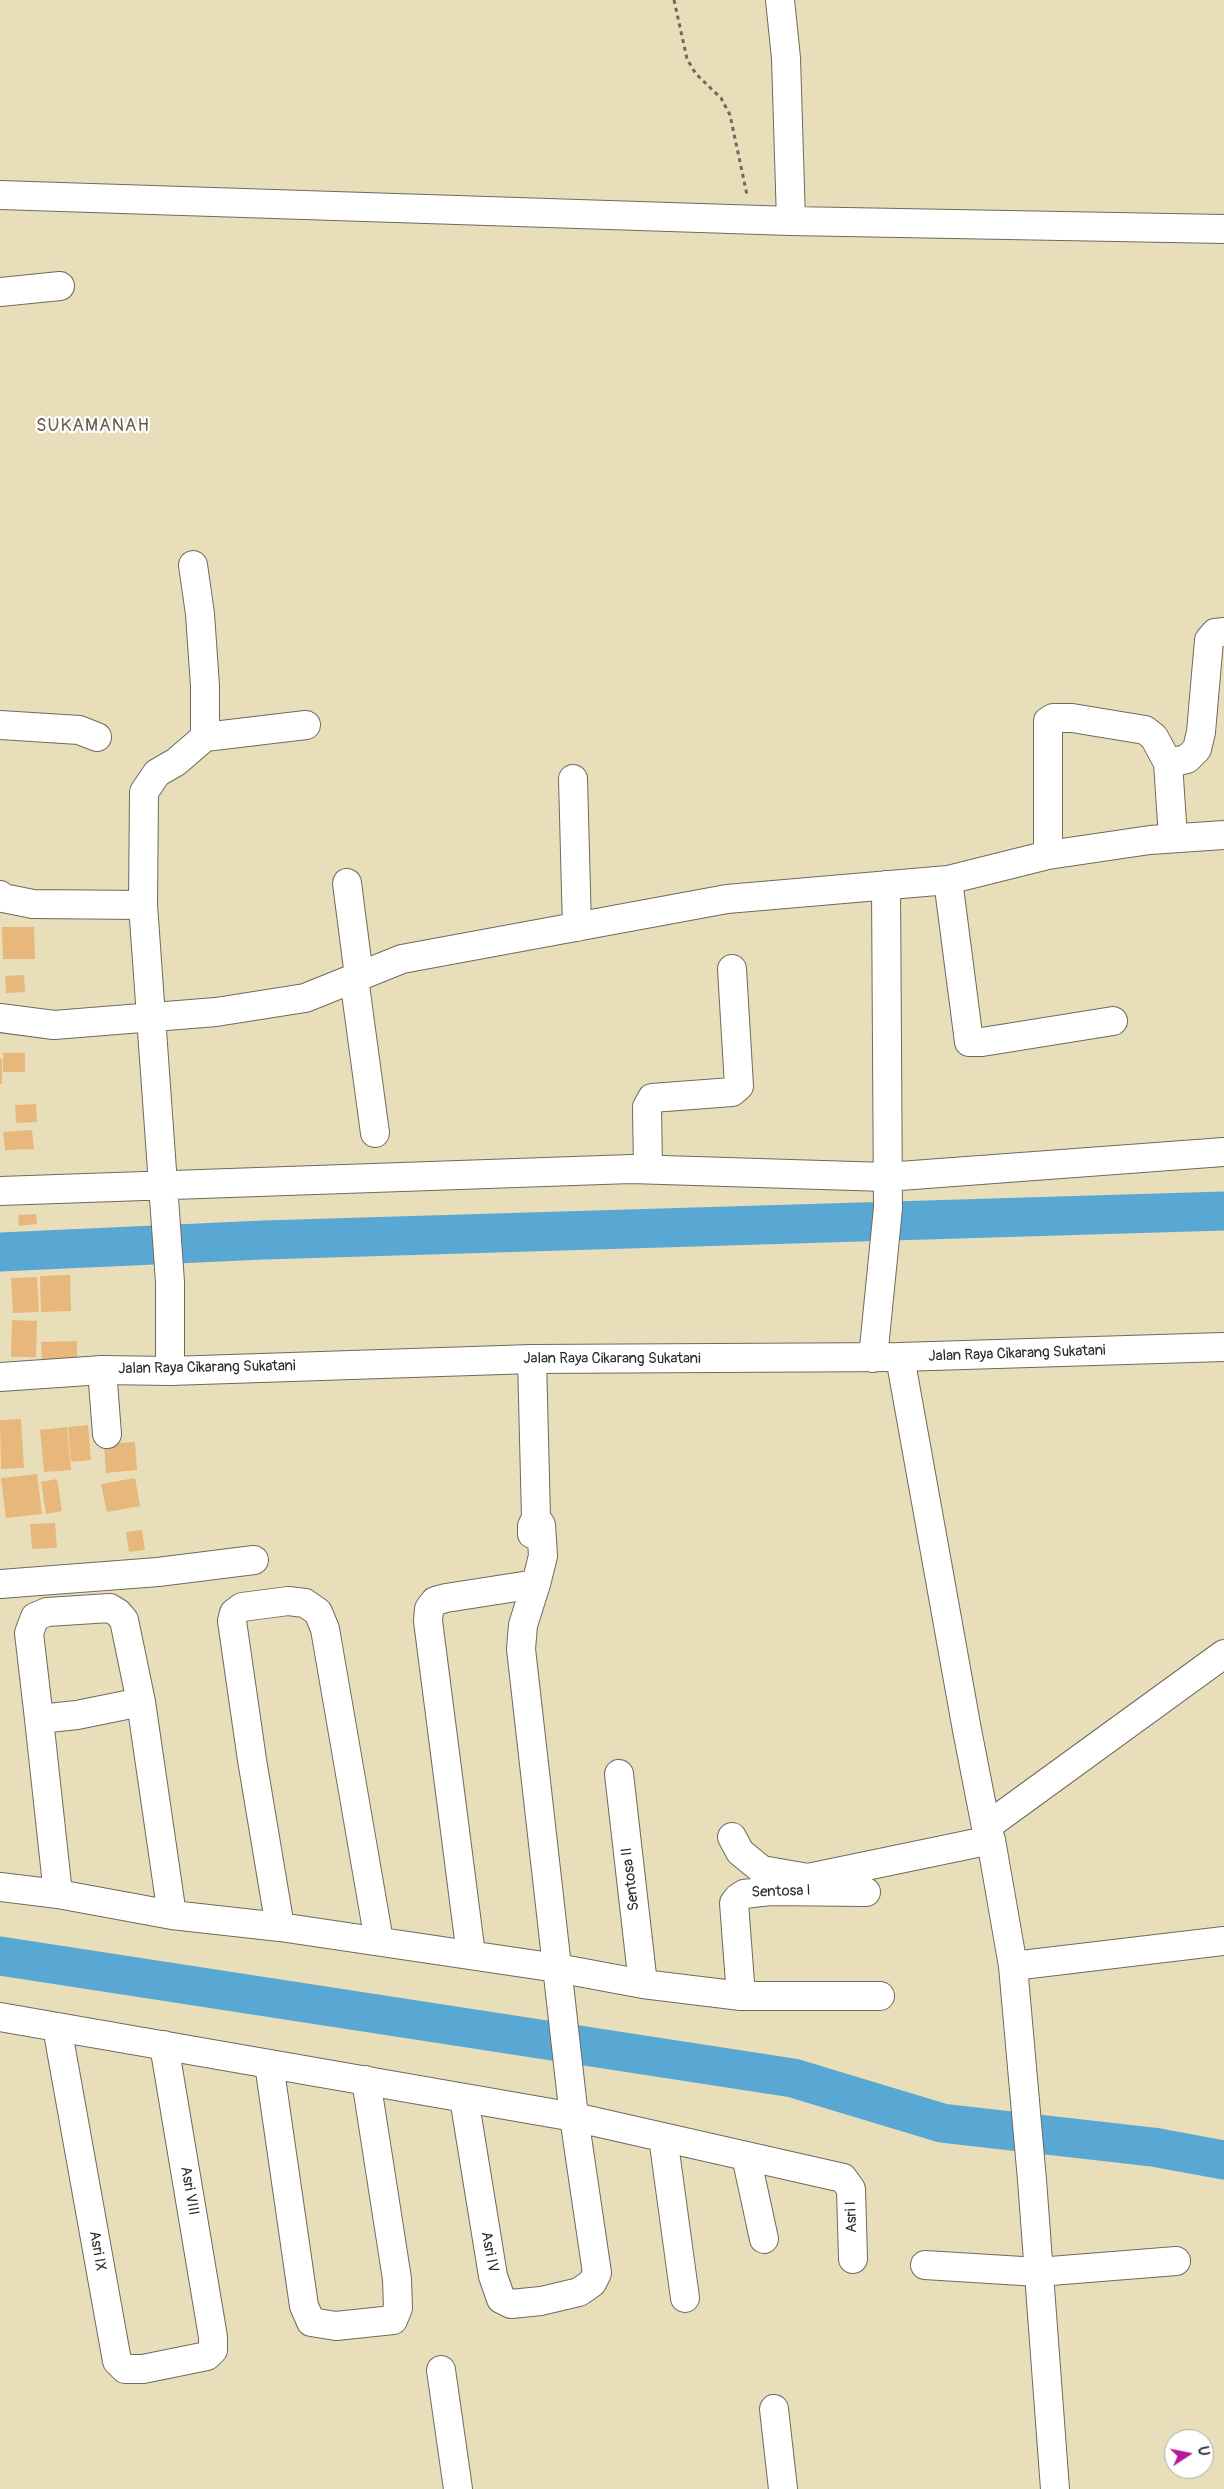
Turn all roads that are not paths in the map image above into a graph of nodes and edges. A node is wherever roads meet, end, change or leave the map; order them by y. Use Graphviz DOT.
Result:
graph roads {
  1 [pos="780,0"];
  2 [pos="796,0"];
  3 [pos="786,58"];
  4 [pos="0,194"];
  5 [pos="791,221"];
  6 [pos="1224,228"];
  7 [pos="60,286"];
  8 [pos="0,292"];
  9 [pos="193,565"];
  10 [pos="1224,632"];
  11 [pos="0,725"];
  12 [pos="306,726"];
  13 [pos="97,737"];
  14 [pos="205,738"];
  15 [pos="1168,763"];
  16 [pos="573,779"];
  17 [pos="1224,835"];
  18 [pos="1173,838"];
  19 [pos="1048,855"];
  20 [pos="948,880"];
  21 [pos="347,883"];
  22 [pos="886,885"];
  23 [pos="0,895"];
  24 [pos="143,905"];
  25 [pos="577,927"];
  26 [pos="732,969"];
  27 [pos="356,977"];
  28 [pos="0,1018"];
  29 [pos="152,1019"];
  30 [pos="1113,1021"];
  31 [pos="375,1133"];
  32 [pos="1224,1152"];
  33 [pos="648,1169"];
  34 [pos="886,1177"];
  35 [pos="162,1187"];
  36 [pos="0,1191"];
  37 [pos="1224,1347"];
  38 [pos="900,1357"];
  39 [pos="873,1358"];
  40 [pos="532,1360"];
  41 [pos="102,1370"];
  42 [pos="170,1371"];
  43 [pos="0,1377"];
  44 [pos="107,1434"];
  45 [pos="254,1560"];
  46 [pos="537,1576"];
  47 [pos="0,1584"];
  48 [pos="1224,1654"];
  49 [pos="141,1702"];
  50 [pos="39,1720"];
  51 [pos="619,1774"];
  52 [pos="989,1834"];
  53 [pos="732,1837"];
  54 [pos="0,1887"];
  55 [pos="866,1892"];
  56 [pos="58,1894"];
  57 [pos="172,1915"];
  58 [pos="280,1927"];
  59 [pos="379,1941"];
  60 [pos="1224,1941"];
  61 [pos="471,1955"];
  62 [pos="1013,1966"];
  63 [pos="557,1968"];
  64 [pos="643,1984"];
  65 [pos="741,1996"];
  66 [pos="880,1996"];
  67 [pos="0,2017"];
  68 [pos="57,2027"];
  69 [pos="164,2045"];
  70 [pos="269,2064"];
  71 [pos="366,2080"];
  72 [pos="464,2098"];
  73 [pos="574,2118"];
  74 [pos="663,2137"];
  75 [pos="746,2156"];
  76 [pos="764,2238"];
  77 [pos="854,2259"];
  78 [pos="1176,2261"];
  79 [pos="925,2265"];
  80 [pos="1038,2272"];
  81 [pos="686,2298"];
  82 [pos="214,2337"];
  83 [pos="441,2370"];
  84 [pos="774,2409"];
  85 [pos="458,2489"];
  86 [pos="783,2489"];
  87 [pos="1055,2489"];
  1 -- 3 [label="street"];
  2 -- 3 [label="street"];
  3 -- 5 [label="street"];
  4 -- 5 [label="street"];
  5 -- 6 [label="street"];
  7 -- 8 [label="street"];
  9 -- 14 [label="street"];
  10 -- 15 [label="street"];
  11 -- 13 [label="street"];
  12 -- 14 [label="street"];
  14 -- 24 [label="street"];
  15 -- 18 [label="street"];
  15 -- 19 [label="street"];
  16 -- 25 [label="street"];
  17 -- 18 [label="street"];
  18 -- 19 [label="street"];
  19 -- 20 [label="street"];
  20 -- 22 [label="street"];
  20 -- 30 [label="street"];
  21 -- 27 [label="street"];
  22 -- 25 [label="street"];
  22 -- 34 [label="street"];
  23 -- 24 [label="street"];
  24 -- 29 [label="street"];
  25 -- 27 [label="street"];
  26 -- 33 [label="street"];
  27 -- 29 [label="street"];
  27 -- 31 [label="street"];
  28 -- 29 [label="street"];
  29 -- 35 [label="street"];
  32 -- 34 [label="street"];
  33 -- 34 [label="street"];
  33 -- 35 [label="street"];
  34 -- 39 [label="street"];
  35 -- 36 [label="street"];
  35 -- 42 [label="street"];
  37 -- 38 [label="street, Jalan Raya Cikarang Sukatani"];
  38 -- 39 [label="street, Jalan Raya Cikarang Sukatani"];
  38 -- 52 [label="street"];
  39 -- 40 [label="street, Jalan Raya Cikarang Sukatani"];
  40 -- 42 [label="street, Jalan Raya Cikarang Sukatani"];
  40 -- 46 [label="street"];
  41 -- 42 [label="street, Jalan Raya Cikarang Sukatani"];
  41 -- 43 [label="street, Jalan Raya Cikarang Sukatani"];
  41 -- 44 [label="street"];
  45 -- 47 [label="street"];
  46 -- 61 [label="street"];
  46 -- 63 [label="street"];
  48 -- 52 [label="street"];
  49 -- 50 [label="street"];
  49 -- 50 [label="street"];
  49 -- 57 [label="street"];
  50 -- 56 [label="street"];
  51 -- 64 [label="street, Sentosa II"];
  52 -- 53 [label="street"];
  52 -- 62 [label="street"];
  54 -- 56 [label="street"];
  55 -- 65 [label="street, Sentosa I"];
  56 -- 57 [label="street"];
  57 -- 58 [label="street"];
  58 -- 59 [label="street"];
  58 -- 59 [label="street"];
  59 -- 61 [label="street"];
  60 -- 62 [label="street"];
  61 -- 63 [label="street"];
  62 -- 80 [label="street"];
  63 -- 64 [label="street"];
  63 -- 73 [label="street"];
  64 -- 65 [label="street"];
  65 -- 66 [label="street"];
  67 -- 68 [label="street"];
  68 -- 69 [label="street"];
  68 -- 82 [label="street, Asri IX"];
  69 -- 70 [label="street"];
  69 -- 82 [label="street, Asri VIII"];
  70 -- 71 [label="street"];
  70 -- 71 [label="street"];
  71 -- 72 [label="street"];
  72 -- 73 [label="street"];
  72 -- 73 [label="street, Asri IV"];
  73 -- 74 [label="street"];
  74 -- 75 [label="street"];
  74 -- 81 [label="street"];
  75 -- 76 [label="street"];
  75 -- 77 [label="street, Asri I"];
  78 -- 80 [label="street"];
  79 -- 80 [label="street"];
  80 -- 87 [label="street"];
  83 -- 85 [label="street"];
  84 -- 86 [label="street"];
}
